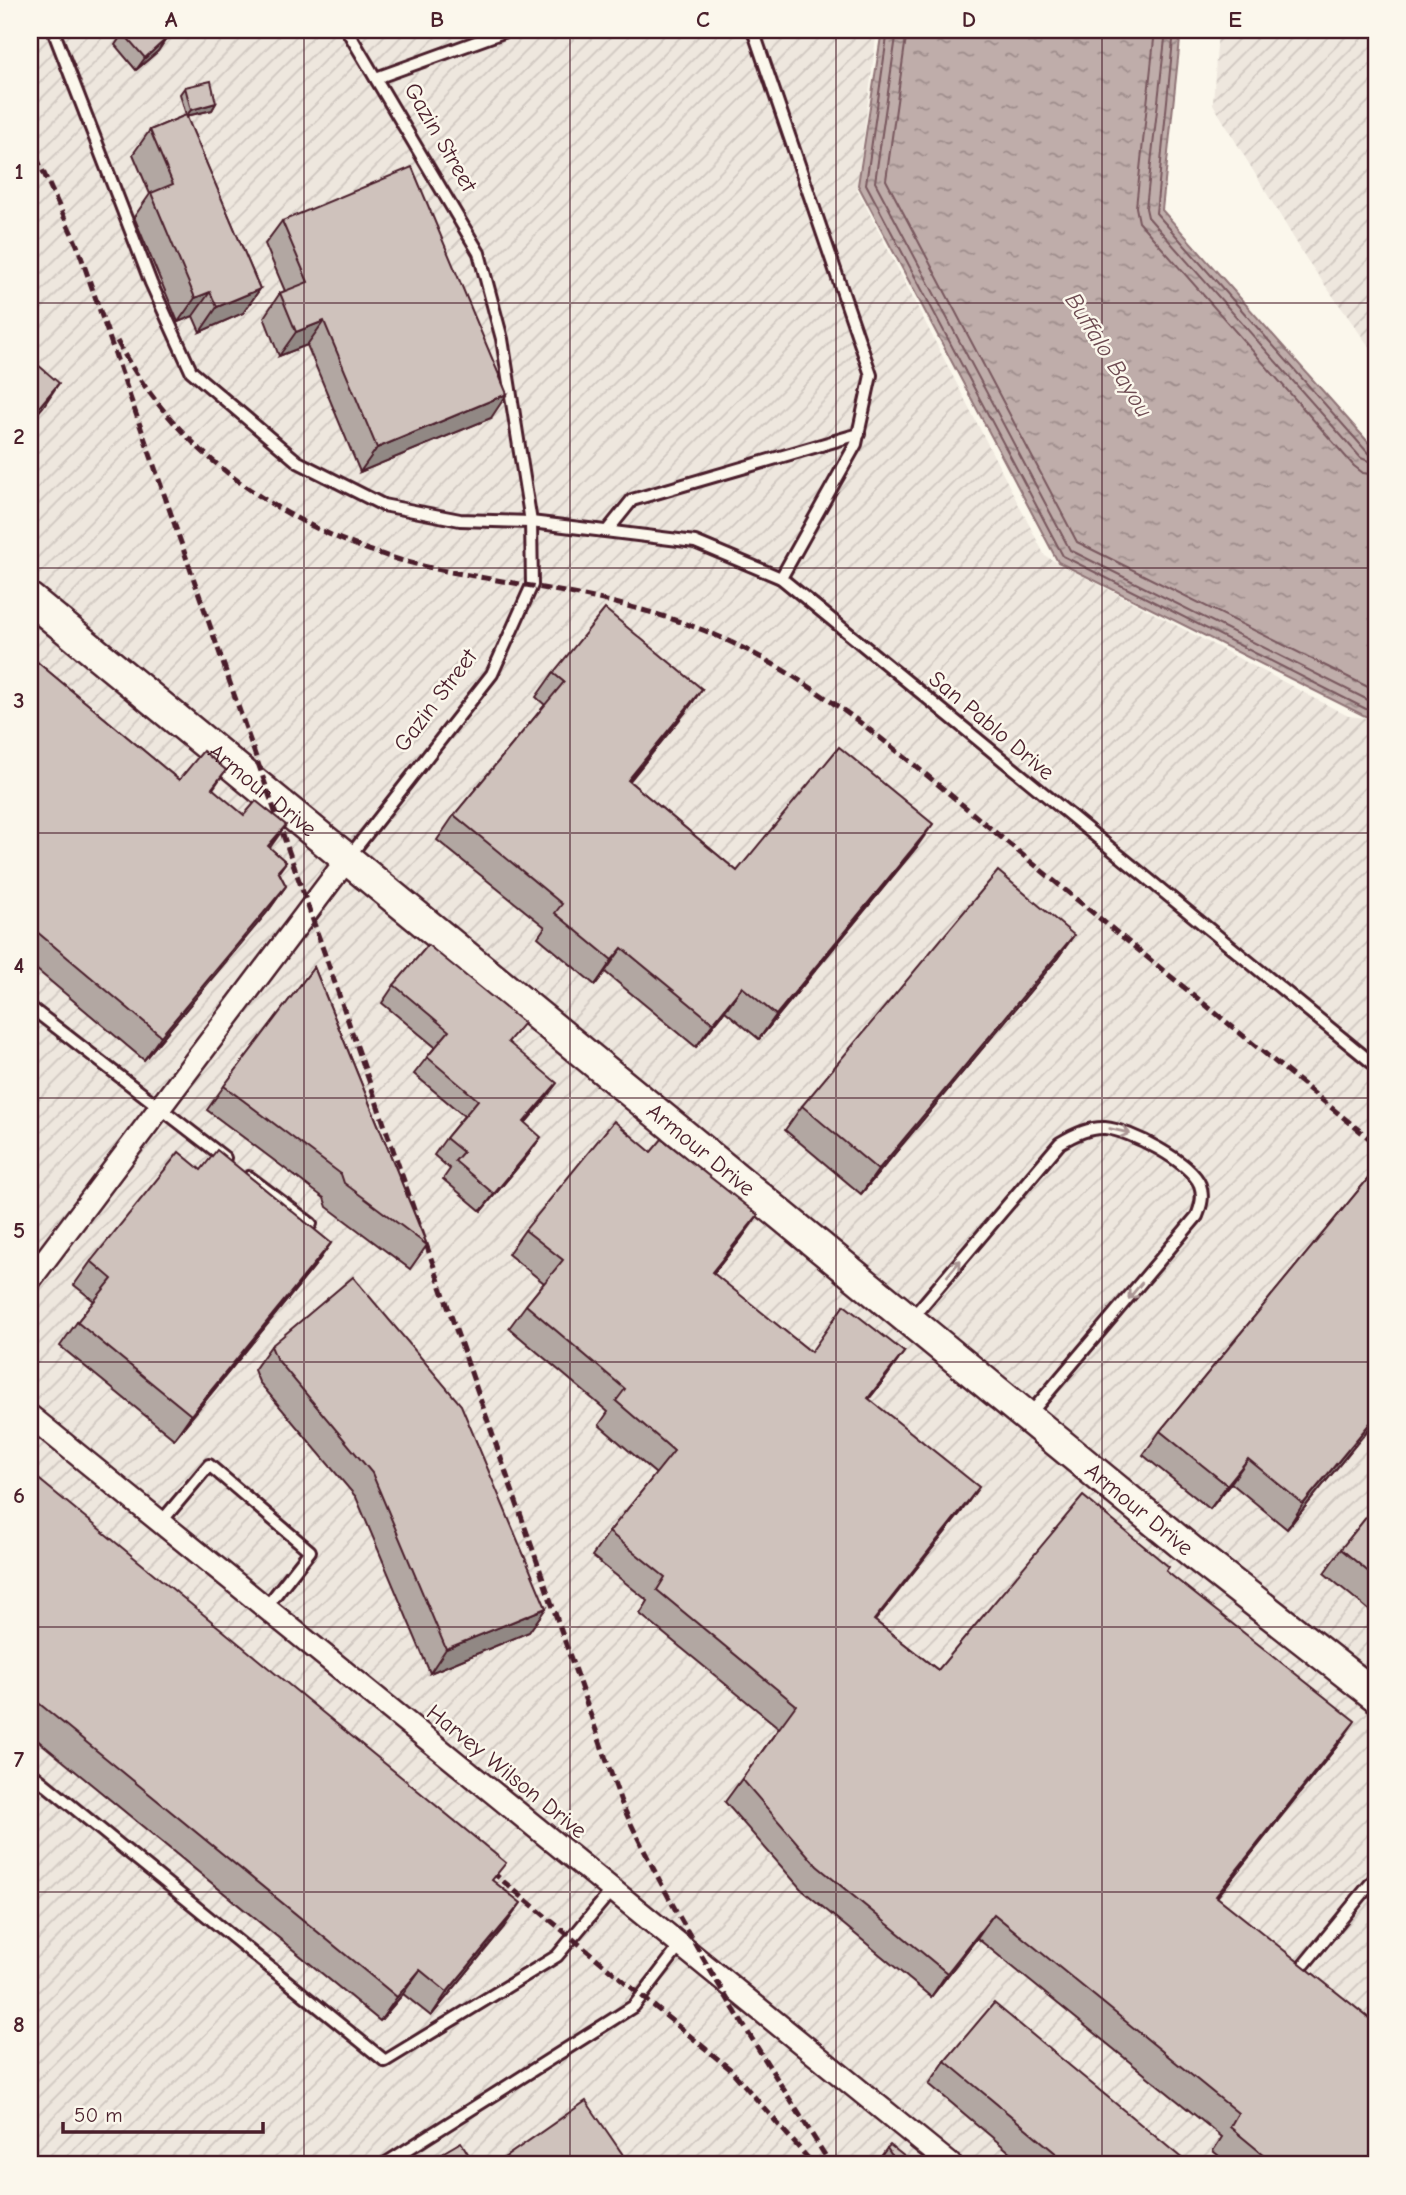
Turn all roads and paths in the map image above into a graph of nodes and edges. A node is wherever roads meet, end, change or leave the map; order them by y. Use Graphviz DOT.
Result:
graph roads {
  1 [pos="52,30"];
  2 [pos="347,30"];
  3 [pos="509,30"];
  4 [pos="753,30"];
  5 [pos="376,78"];
  6 [pos="859,434"];
  7 [pos="531,522"];
  8 [pos="607,531"];
  9 [pos="781,578"];
  10 [pos="30,599"];
  11 [pos="348,858"];
  12 [pos="30,1007"];
  13 [pos="1376,1066"];
  14 [pos="160,1108"];
  15 [pos="310,1224"];
  16 [pos="30,1280"];
  17 [pos="911,1320"];
  18 [pos="30,1416"];
  19 [pos="1027,1416"];
  20 [pos="162,1521"];
  21 [pos="266,1607"];
  22 [pos="1376,1696"];
  23 [pos="30,1772"];
  24 [pos="1376,1877"];
  25 [pos="612,1890"];
  26 [pos="680,1946"];
  27 [pos="1298,1972"];
  28 [pos="383,2165"];
  29 [pos="951,2165"];
  1 -- 7 [label="lane, San Pablo Drive"];
  2 -- 5 [label="lane, Gazin Street"];
  3 -- 5 [label="lane"];
  4 -- 6 [label="lane"];
  5 -- 7 [label="lane, Gazin Street"];
  6 -- 8 [label="lane"];
  6 -- 9 [label="lane"];
  7 -- 8 [label="lane, San Pablo Drive"];
  7 -- 11 [label="lane, Gazin Street"];
  8 -- 9 [label="lane, San Pablo Drive"];
  9 -- 13 [label="lane, San Pablo Drive"];
  10 -- 11 [label="street, Armour Drive"];
  11 -- 14 [label="street, Gazin Street"];
  11 -- 17 [label="street, Armour Drive"];
  12 -- 14 [label="lane"];
  14 -- 15 [label="lane"];
  14 -- 16 [label="street, Gazin Street"];
  17 -- 19 [label="street, Armour Drive"];
  17 -- 19 [label="lane, one-way"];
  18 -- 20 [label="street, Harvey Wilson Drive"];
  19 -- 22 [label="street, Armour Drive"];
  20 -- 21 [label="street, Harvey Wilson Drive"];
  20 -- 21 [label="lane"];
  21 -- 25 [label="street, Harvey Wilson Drive"];
  23 -- 25 [label="lane"];
  24 -- 27 [label="lane"];
  25 -- 26 [label="street, Harvey Wilson Drive"];
  26 -- 28 [label="lane"];
  26 -- 29 [label="street, Harvey Wilson Drive"];
}
